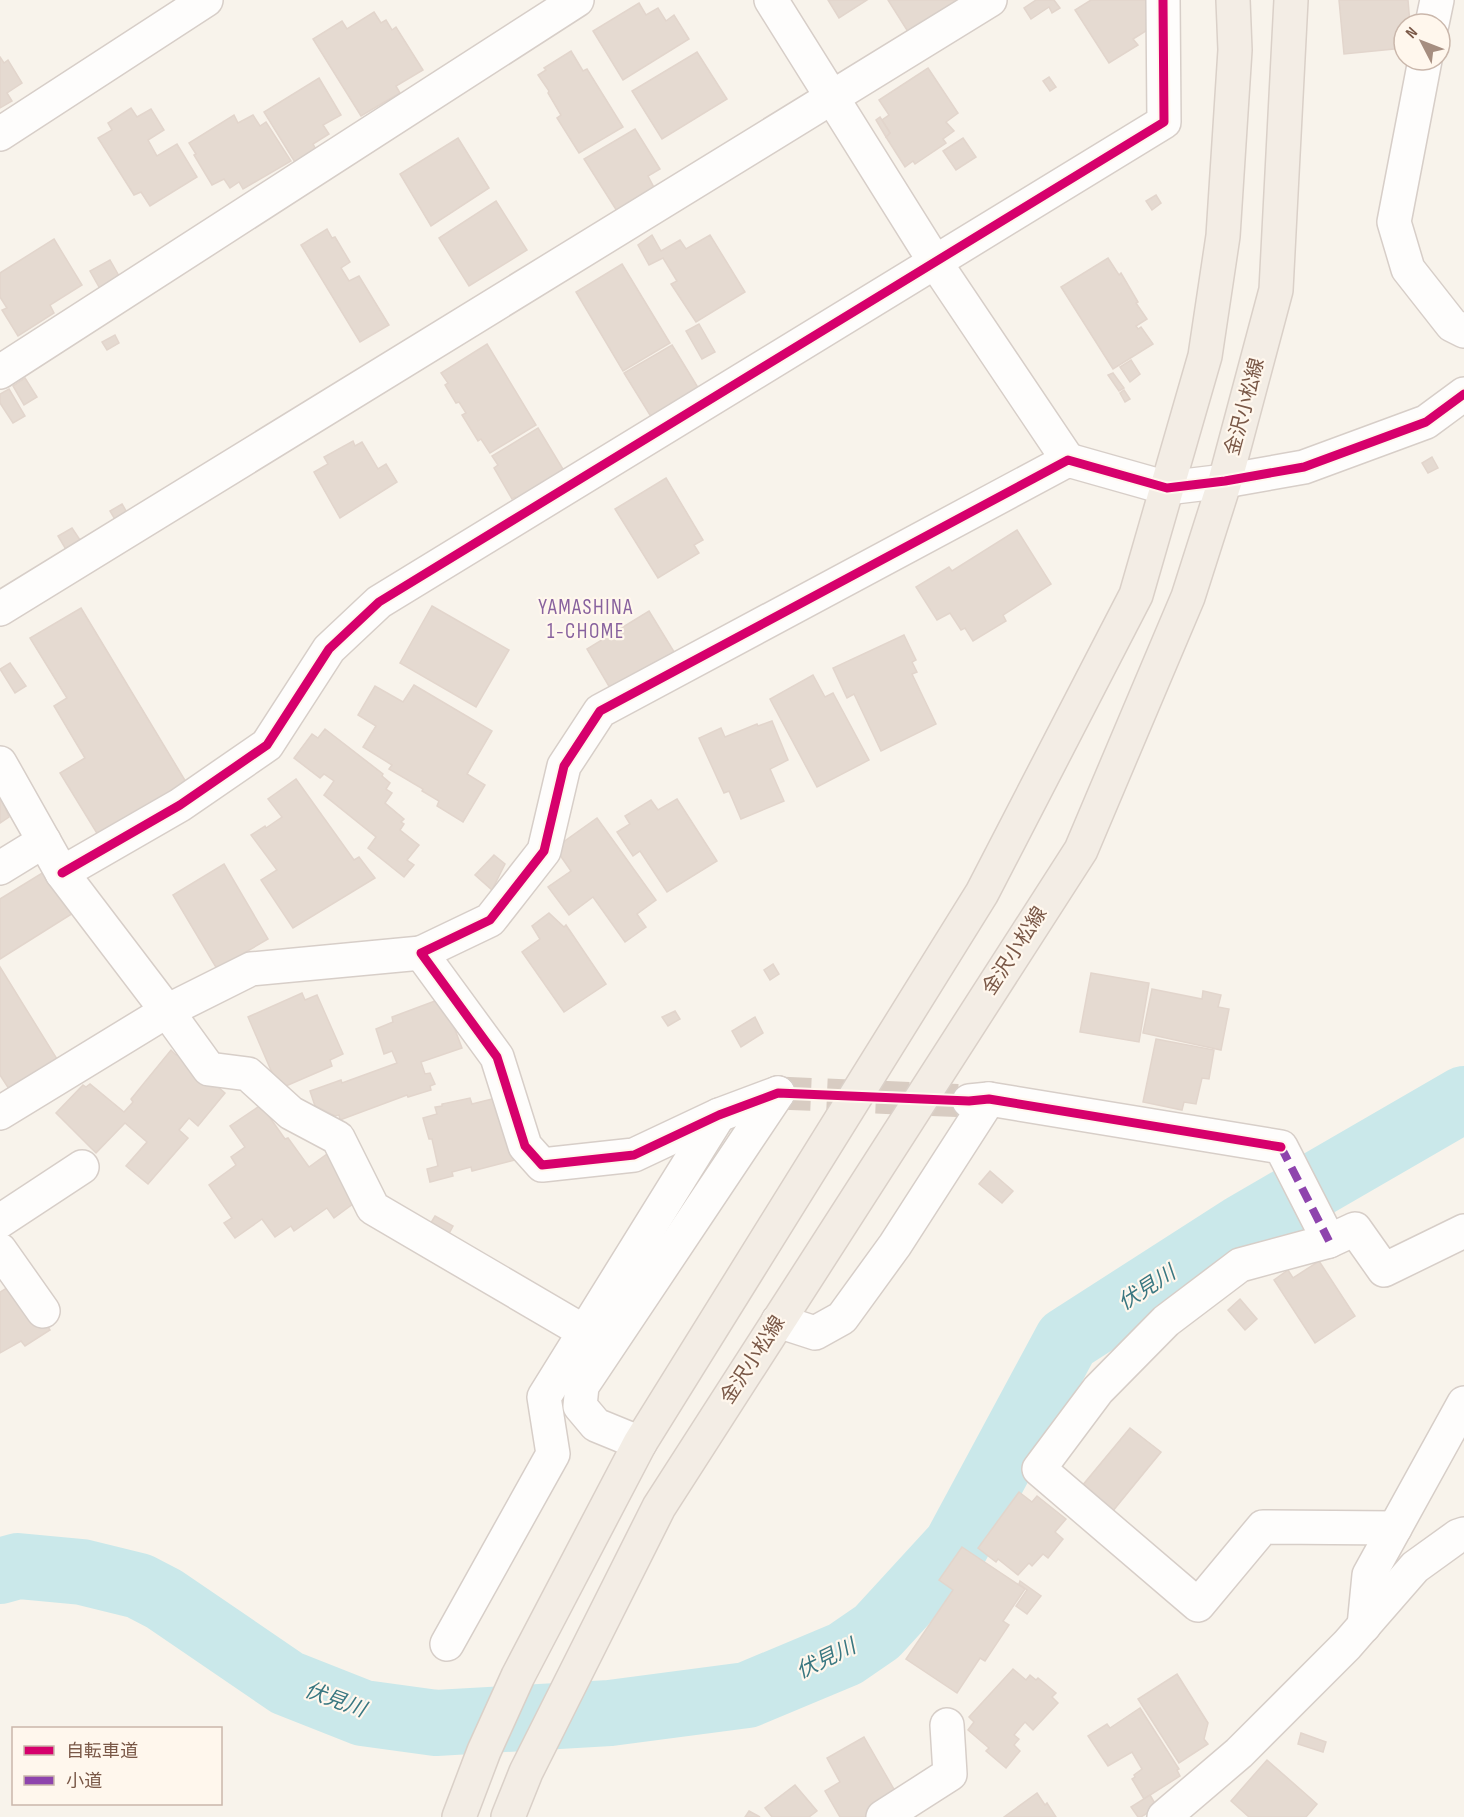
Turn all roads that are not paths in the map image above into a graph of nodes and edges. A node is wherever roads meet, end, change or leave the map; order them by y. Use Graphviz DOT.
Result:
graph roads {
  1 [pos="206,0"];
  2 [pos="577,0"];
  3 [pos="771,0"];
  4 [pos="990,0"];
  5 [pos="1163,0"];
  6 [pos="1233,0"];
  7 [pos="1291,0"];
  8 [pos="1423,72"];
  9 [pos="832,97"];
  10 [pos="0,134"];
  11 [pos="935,262"];
  12 [pos="1464,331"];
  13 [pos="0,372"];
  14 [pos="1464,394"];
  15 [pos="1068,460"];
  16 [pos="1225,481"];
  17 [pos="1167,488"];
  18 [pos="0,609"];
  19 [pos="0,763"];
  20 [pos="44,841"];
  21 [pos="0,868"];
  22 [pos="62,873"];
  23 [pos="421,953"];
  24 [pos="167,1011"];
  25 [pos="0,1113"];
  26 [pos="719,1115"];
  27 [pos="82,1167"];
  28 [pos="0,1221"];
  29 [pos="1464,1231"];
  30 [pos="1329,1241"];
  31 [pos="0,1250"];
  32 [pos="44,1311"];
  33 [pos="778,1321"];
  34 [pos="583,1331"];
  35 [pos="1464,1403"];
  36 [pos="640,1443"];
  37 [pos="1395,1528"];
  38 [pos="1464,1534"];
  39 [pos="1364,1626"];
  40 [pos="447,1644"];
  41 [pos="947,1725"];
  42 [pos="459,1817"];
  43 [pos="508,1817"];
  44 [pos="883,1817"];
  45 [pos="1164,1817"];
  1 -- 10 [label="street"];
  2 -- 13 [label="street"];
  3 -- 9 [label="street"];
  4 -- 9 [label="street"];
  5 -- 11 [label="street"];
  6 -- 17 [label="main road"];
  7 -- 16 [label="main road, 金沢小松線"];
  8 -- 12 [label="street"];
  9 -- 11 [label="street"];
  9 -- 18 [label="street"];
  11 -- 15 [label="street"];
  11 -- 22 [label="street"];
  14 -- 16 [label="street"];
  15 -- 17 [label="street"];
  15 -- 23 [label="street"];
  16 -- 17 [label="street"];
  16 -- 33 [label="main road, 金沢小松線"];
  17 -- 36 [label="main road"];
  19 -- 20 [label="street"];
  20 -- 21 [label="street"];
  20 -- 22 [label="street"];
  22 -- 24 [label="street"];
  23 -- 24 [label="street"];
  23 -- 26 [label="street"];
  24 -- 25 [label="street"];
  24 -- 34 [label="street"];
  26 -- 34 [label="street"];
  26 -- 36 [label="street"];
  27 -- 28 [label="street"];
  29 -- 30 [label="street"];
  30 -- 33 [label="street"];
  30 -- 37 [label="street"];
  31 -- 32 [label="street"];
  33 -- 43 [label="main road, 金沢小松線"];
  34 -- 40 [label="street"];
  35 -- 37 [label="street"];
  36 -- 42 [label="main road"];
  37 -- 39 [label="street"];
  38 -- 39 [label="street"];
  39 -- 45 [label="street"];
  41 -- 44 [label="street"];
}
